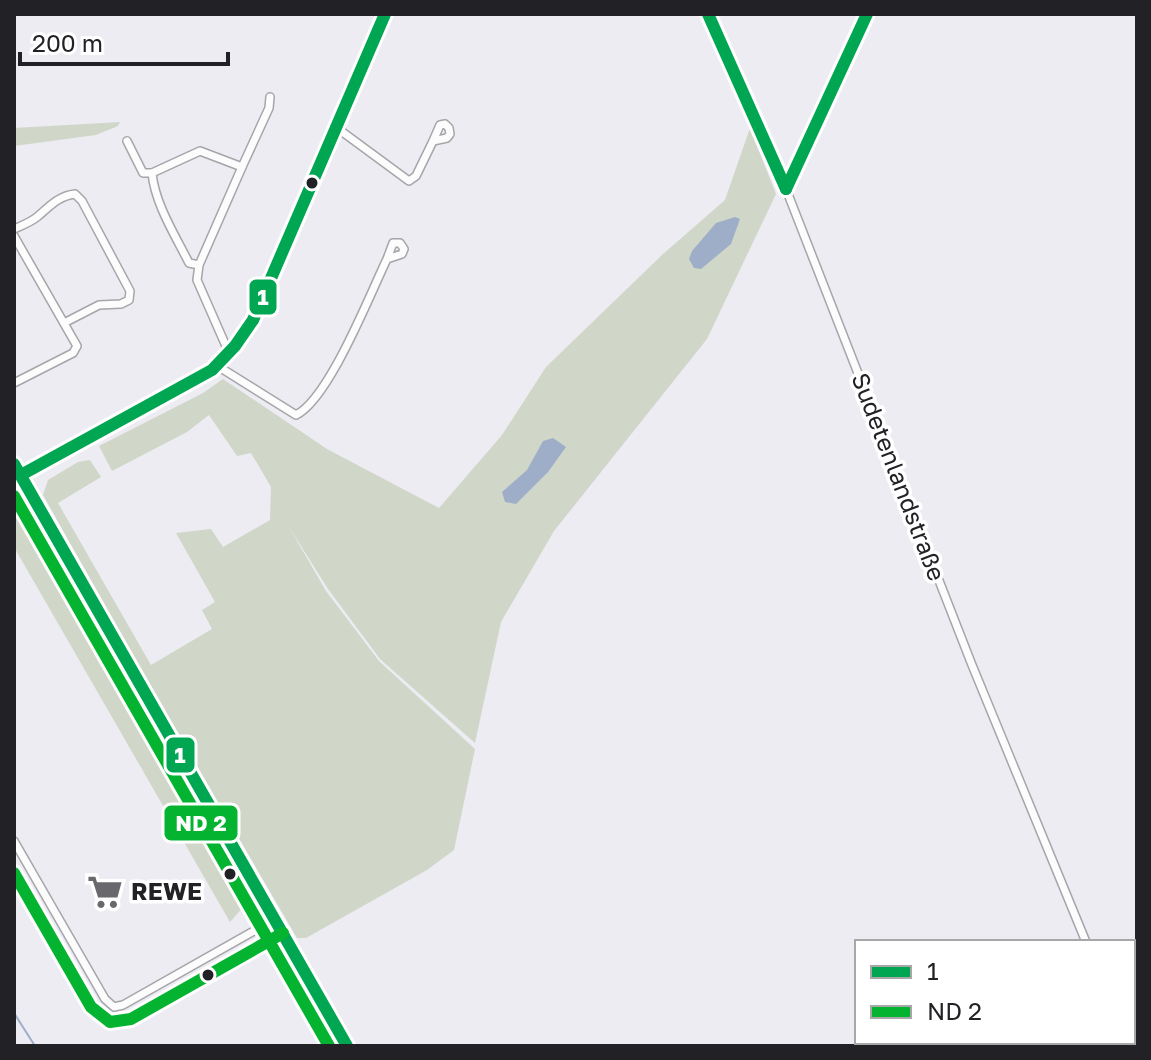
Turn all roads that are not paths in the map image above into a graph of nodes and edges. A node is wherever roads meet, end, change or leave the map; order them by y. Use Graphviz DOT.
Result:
graph roads {
  1 [pos="385,14"];
  2 [pos="708,14"];
  3 [pos="867,14"];
  4 [pos="270,97"];
  5 [pos="337,128"];
  6 [pos="127,141"];
  7 [pos="433,141"];
  8 [pos="242,167"];
  9 [pos="152,173"];
  10 [pos="786,189"];
  11 [pos="14,229"];
  12 [pos="14,236"];
  13 [pos="387,259"];
  14 [pos="199,265"];
  15 [pos="64,323"];
  16 [pos="229,353"];
  17 [pos="219,364"];
  18 [pos="14,383"];
  19 [pos="14,464"];
  20 [pos="21,475"];
  21 [pos="14,841"];
  22 [pos="275,919"];
  23 [pos="1085,940"];
  24 [pos="347,1046"];
  1 -- 5 [label="street"];
  2 -- 10 [label="street, Sudetenlandstraße"];
  3 -- 10 [label="street"];
  4 -- 8 [label="street"];
  5 -- 7 [label="street"];
  5 -- 16 [label="street"];
  6 -- 9 [label="street"];
  8 -- 9 [label="street"];
  8 -- 14 [label="street"];
  9 -- 14 [label="street"];
  10 -- 23 [label="street, Sudetenlandstraße"];
  11 -- 15 [label="street"];
  12 -- 15 [label="street"];
  13 -- 17 [label="street"];
  14 -- 16 [label="street"];
  15 -- 18 [label="street"];
  16 -- 17 [label="street"];
  17 -- 20 [label="street"];
  19 -- 20 [label="street"];
  20 -- 22 [label="street"];
  21 -- 22 [label="street"];
  22 -- 24 [label="street"];
}
